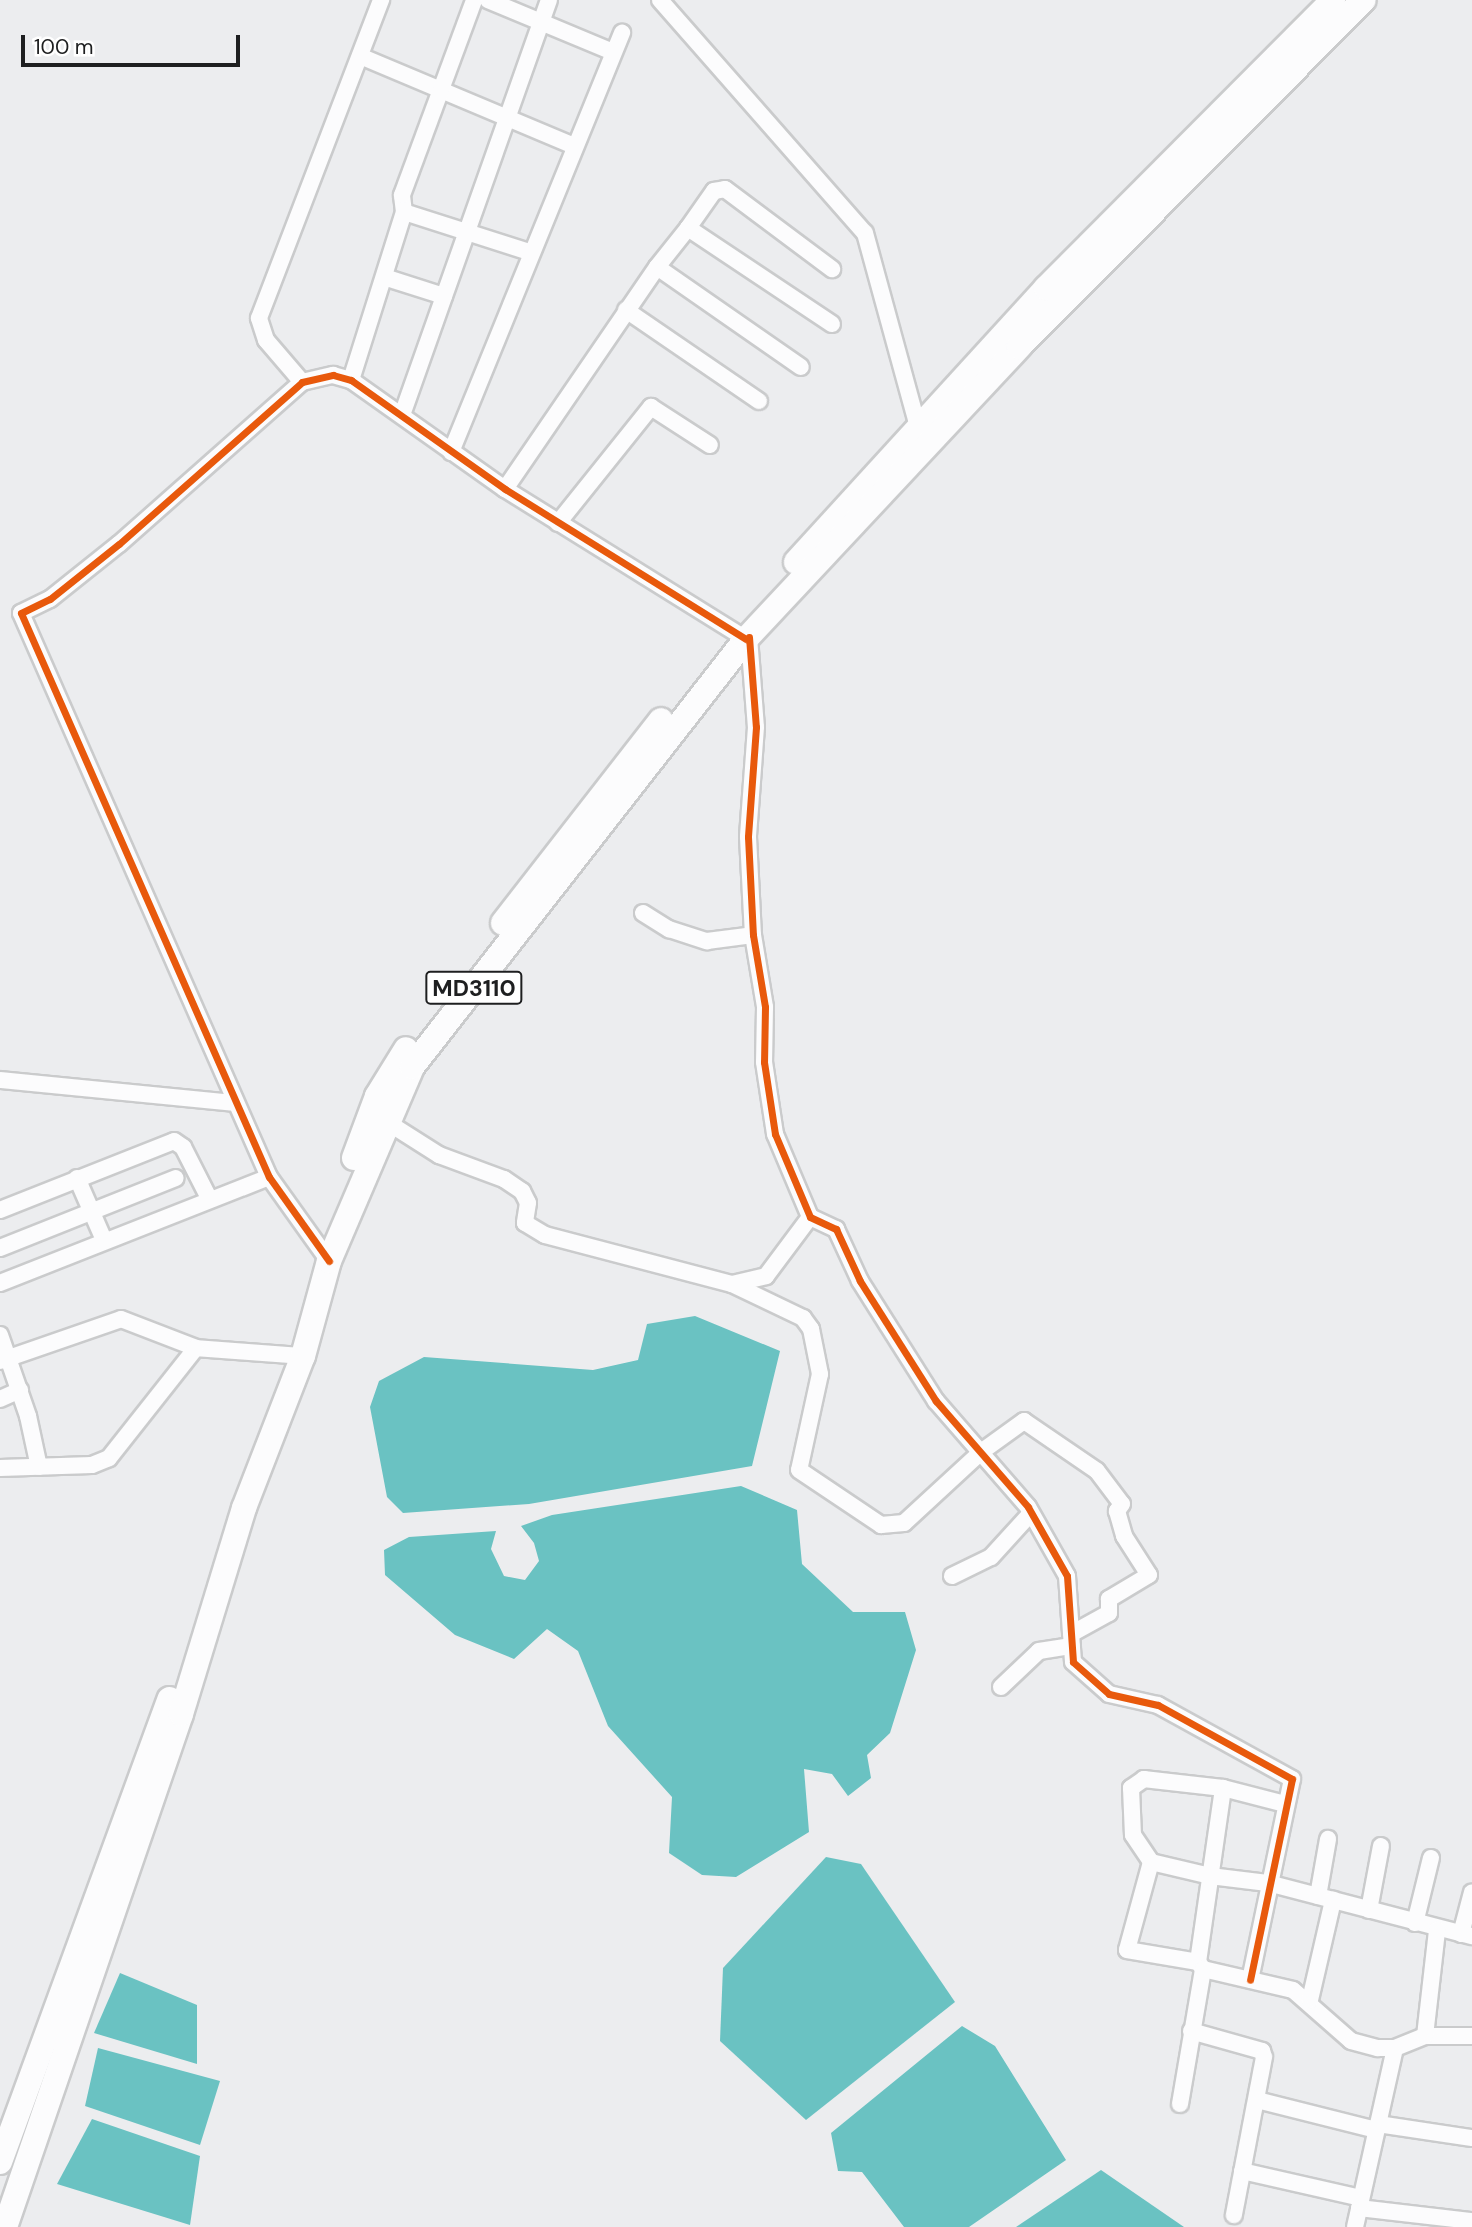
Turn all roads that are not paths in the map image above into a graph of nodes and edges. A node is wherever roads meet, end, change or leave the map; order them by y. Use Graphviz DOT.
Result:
graph roads {
  1 [pos="381,0"];
  2 [pos="474,0"];
  3 [pos="488,0"];
  4 [pos="550,0"];
  5 [pos="660,0"];
  6 [pos="1333,0"];
  7 [pos="1363,0"];
  8 [pos="541,22"];
  9 [pos="622,33"];
  10 [pos="613,51"];
  11 [pos="360,56"];
  12 [pos="441,90"];
  13 [pos="508,118"];
  14 [pos="574,146"];
  15 [pos="404,212"];
  16 [pos="688,228"];
  17 [pos="467,230"];
  18 [pos="529,252"];
  19 [pos="657,267"];
  20 [pos="832,269"];
  21 [pos="384,277"];
  22 [pos="444,296"];
  23 [pos="626,310"];
  24 [pos="832,324"];
  25 [pos="800,367"];
  26 [pos="351,380"];
  27 [pos="302,382"];
  28 [pos="759,401"];
  29 [pos="402,415"];
  30 [pos="918,427"];
  31 [pos="710,445"];
  32 [pos="451,452"];
  33 [pos="505,489"];
  34 [pos="558,523"];
  35 [pos="743,636"];
  36 [pos="643,913"];
  37 [pos="753,935"];
  38 [pos="0,1080"];
  39 [pos="233,1102"];
  40 [pos="387,1122"];
  41 [pos="269,1177"];
  42 [pos="76,1178"];
  43 [pos="176,1178"];
  44 [pos="210,1200"];
  45 [pos="0,1210"];
  46 [pos="91,1212"];
  47 [pos="810,1217"];
  48 [pos="104,1240"];
  49 [pos="0,1248"];
  50 [pos="324,1258"];
  51 [pos="0,1283"];
  52 [pos="732,1284"];
  53 [pos="0,1335"];
  54 [pos="196,1348"];
  55 [pos="296,1356"];
  56 [pos="4,1359"];
  57 [pos="20,1390"];
  58 [pos="0,1399"];
  59 [pos="981,1452"];
  60 [pos="39,1467"];
  61 [pos="0,1468"];
  62 [pos="1031,1513"];
  63 [pos="952,1576"];
  64 [pos="1071,1640"];
  65 [pos="1001,1687"];
  66 [pos="1223,1788"];
  67 [pos="1285,1804"];
  68 [pos="1328,1839"];
  69 [pos="1381,1846"];
  70 [pos="1431,1858"];
  71 [pos="1152,1862"];
  72 [pos="1210,1876"];
  73 [pos="1268,1884"];
  74 [pos="1472,1892"];
  75 [pos="1325,1898"];
  76 [pos="1368,1910"];
  77 [pos="1415,1923"];
  78 [pos="1437,1930"];
  79 [pos="1466,1935"];
  80 [pos="1200,1966"];
  81 [pos="1250,1980"];
  82 [pos="1310,2000"];
  83 [pos="1191,2031"];
  84 [pos="1425,2036"];
  85 [pos="1472,2036"];
  86 [pos="1395,2048"];
  87 [pos="1257,2100"];
  88 [pos="1180,2104"];
  89 [pos="1377,2127"];
  90 [pos="1472,2137"];
  91 [pos="0,2162"];
  92 [pos="1242,2171"];
  93 [pos="1360,2203"];
  94 [pos="1234,2215"];
  95 [pos="1472,2221"];
  96 [pos="5,2227"];
  97 [pos="1354,2227"];
  1 -- 11 [label="street"];
  2 -- 12 [label="street"];
  3 -- 8 [label="street"];
  4 -- 8 [label="street"];
  5 -- 30 [label="street"];
  6 -- 30 [label="main road, MD3110"];
  7 -- 35 [label="main road, MD3110"];
  8 -- 10 [label="street"];
  8 -- 13 [label="street"];
  9 -- 10 [label="street"];
  10 -- 14 [label="street"];
  11 -- 12 [label="street"];
  11 -- 27 [label="street"];
  12 -- 13 [label="street"];
  12 -- 15 [label="street"];
  13 -- 14 [label="street"];
  13 -- 17 [label="street"];
  14 -- 18 [label="street"];
  15 -- 17 [label="street"];
  15 -- 21 [label="street"];
  16 -- 19 [label="street"];
  16 -- 20 [label="street"];
  16 -- 24 [label="street"];
  17 -- 18 [label="street"];
  17 -- 22 [label="street"];
  18 -- 32 [label="street"];
  19 -- 23 [label="street"];
  19 -- 25 [label="street"];
  21 -- 22 [label="street"];
  21 -- 26 [label="street"];
  22 -- 29 [label="street"];
  23 -- 28 [label="street"];
  23 -- 33 [label="street"];
  26 -- 27 [label="street"];
  26 -- 29 [label="street"];
  27 -- 39 [label="street"];
  29 -- 32 [label="street"];
  30 -- 35 [label="main road, MD3110"];
  31 -- 34 [label="street"];
  32 -- 33 [label="street"];
  33 -- 34 [label="street"];
  34 -- 35 [label="street"];
  35 -- 37 [label="street"];
  35 -- 40 [label="main road, MD3110"];
  35 -- 50 [label="main road, MD3110"];
  36 -- 37 [label="street"];
  37 -- 47 [label="street"];
  38 -- 39 [label="street"];
  39 -- 41 [label="street"];
  40 -- 50 [label="main road, MD3110"];
  40 -- 52 [label="street"];
  41 -- 44 [label="street"];
  41 -- 50 [label="street"];
  42 -- 44 [label="street"];
  42 -- 45 [label="street"];
  42 -- 46 [label="street"];
  43 -- 46 [label="street"];
  44 -- 48 [label="street"];
  46 -- 48 [label="street"];
  46 -- 49 [label="street"];
  47 -- 52 [label="street"];
  47 -- 59 [label="street"];
  48 -- 51 [label="street"];
  50 -- 55 [label="main road, MD3110"];
  52 -- 59 [label="street"];
  53 -- 56 [label="street"];
  54 -- 55 [label="street"];
  54 -- 56 [label="street"];
  54 -- 60 [label="street"];
  55 -- 91 [label="main road, MD3110"];
  55 -- 96 [label="main road, MD3110"];
  56 -- 57 [label="street"];
  57 -- 58 [label="street"];
  57 -- 60 [label="street"];
  59 -- 62 [label="street"];
  59 -- 64 [label="street"];
  60 -- 61 [label="street"];
  62 -- 63 [label="street"];
  62 -- 64 [label="street"];
  64 -- 65 [label="street"];
  64 -- 67 [label="street"];
  66 -- 67 [label="street"];
  66 -- 71 [label="street"];
  66 -- 72 [label="street"];
  67 -- 73 [label="street"];
  68 -- 75 [label="street"];
  69 -- 76 [label="street"];
  70 -- 77 [label="street"];
  71 -- 72 [label="street"];
  71 -- 80 [label="street"];
  72 -- 73 [label="street"];
  72 -- 80 [label="street"];
  73 -- 75 [label="street"];
  73 -- 81 [label="street"];
  74 -- 79 [label="street"];
  75 -- 76 [label="street"];
  75 -- 82 [label="street"];
  76 -- 77 [label="street"];
  77 -- 78 [label="street"];
  78 -- 79 [label="street"];
  78 -- 84 [label="street"];
  80 -- 81 [label="street"];
  80 -- 83 [label="street"];
  81 -- 82 [label="street"];
  82 -- 86 [label="street"];
  83 -- 87 [label="street"];
  83 -- 88 [label="street"];
  84 -- 85 [label="street"];
  84 -- 86 [label="street"];
  86 -- 89 [label="street"];
  87 -- 89 [label="street"];
  87 -- 92 [label="street"];
  89 -- 90 [label="street"];
  89 -- 93 [label="street"];
  92 -- 93 [label="street"];
  92 -- 94 [label="street"];
  93 -- 95 [label="street"];
  93 -- 97 [label="street"];
}
